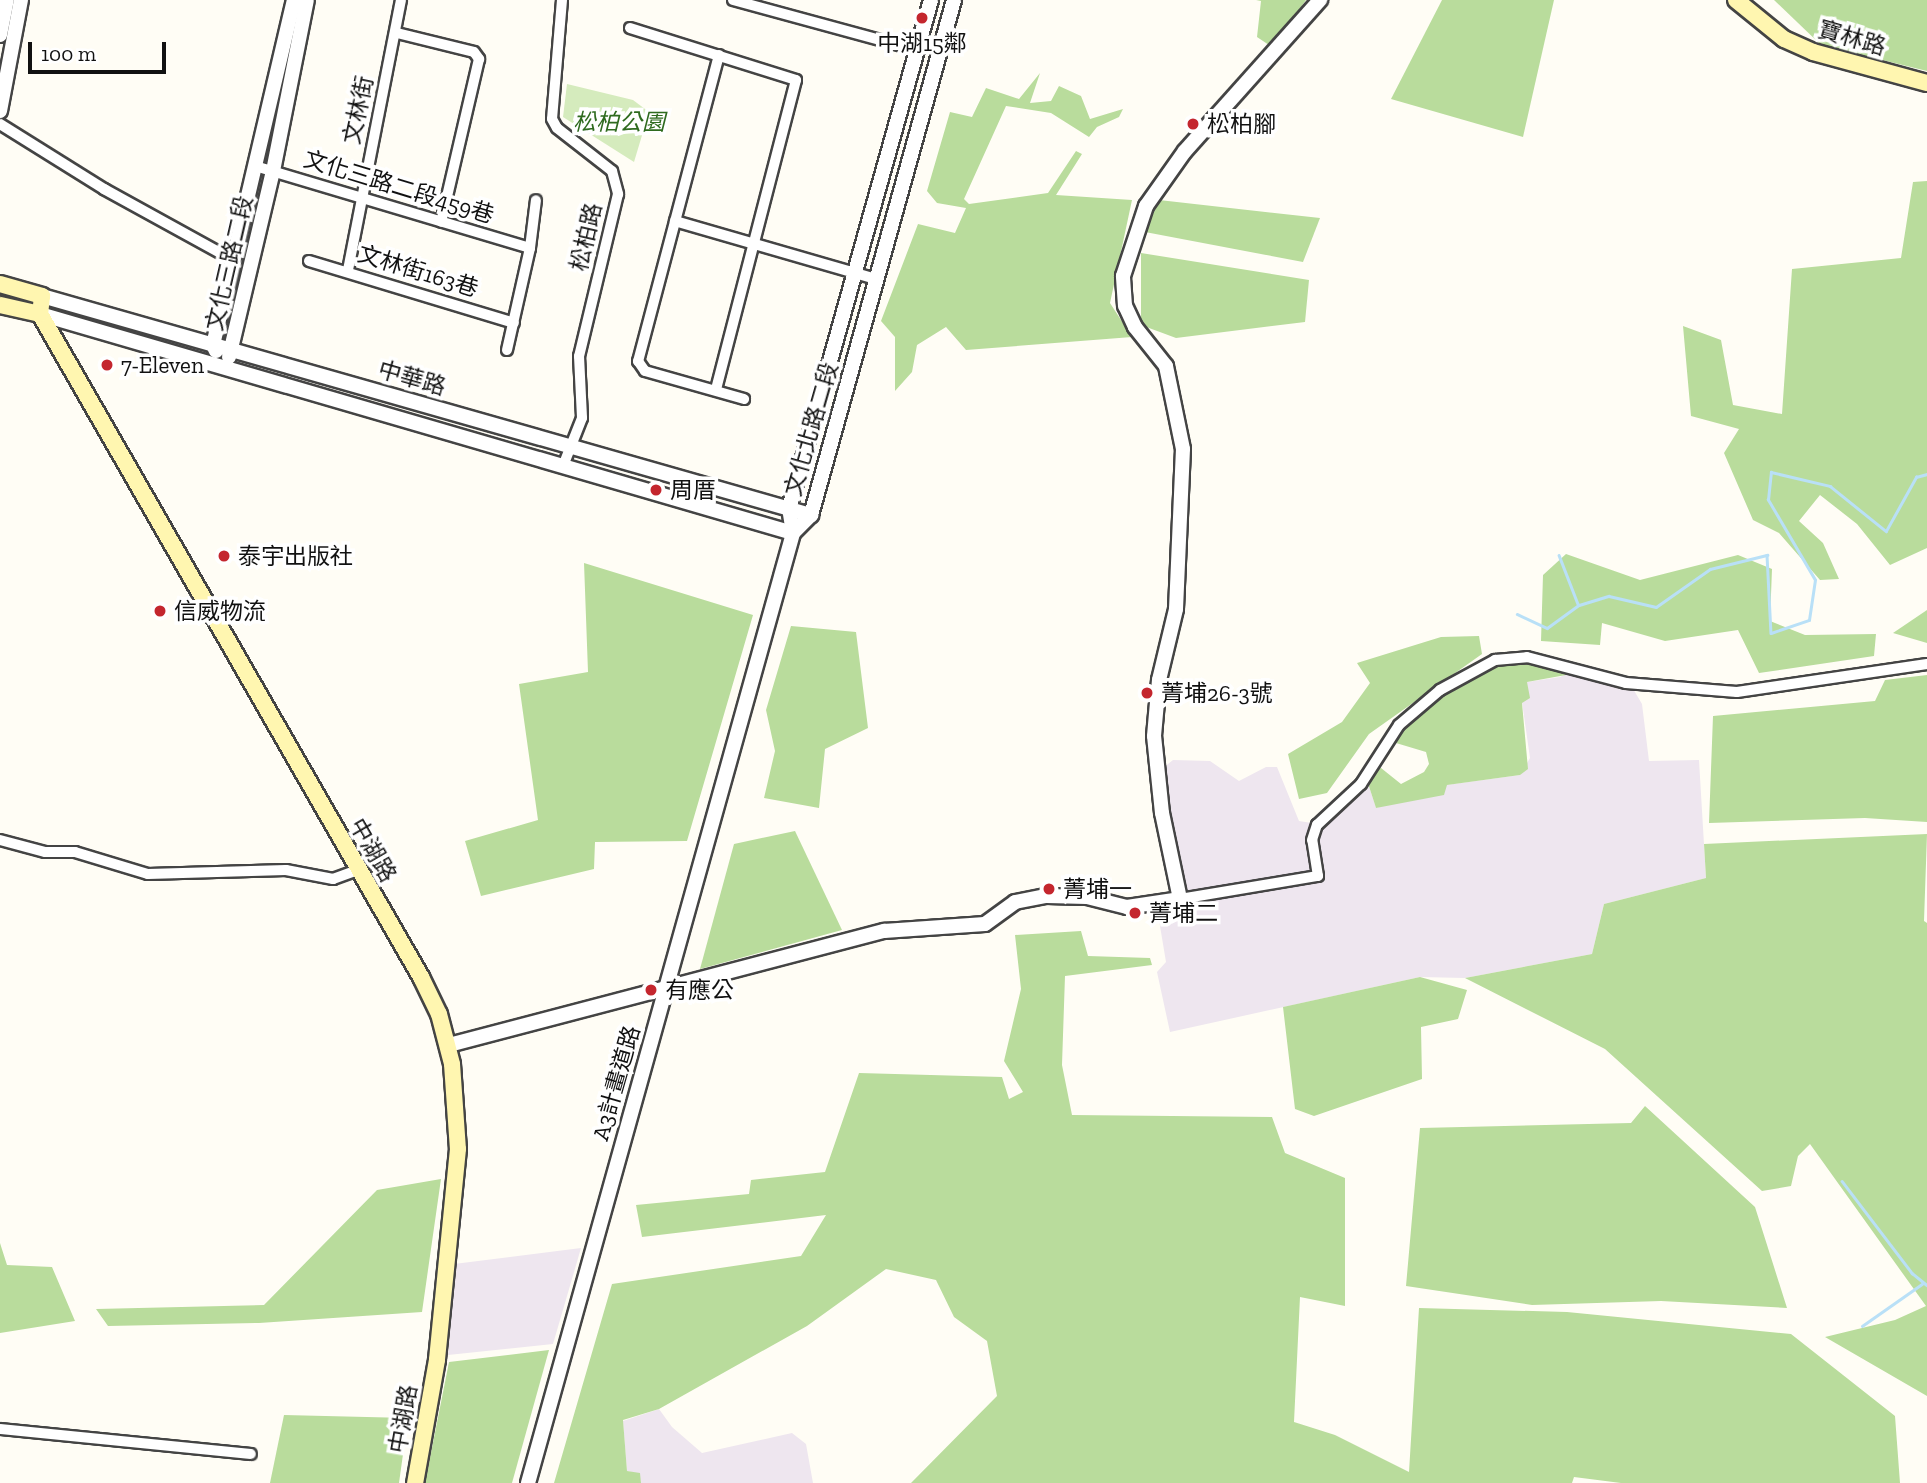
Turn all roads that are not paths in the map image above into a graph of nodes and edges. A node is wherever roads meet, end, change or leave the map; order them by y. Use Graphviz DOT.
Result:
graph roads {
  1 [pos="7,0"];
  2 [pos="21,0"];
  3 [pos="294,0"];
  4 [pos="307,0"];
  5 [pos="401,0"];
  6 [pos="562,0"];
  7 [pos="733,0"];
  8 [pos="931,0"];
  9 [pos="954,0"];
  10 [pos="1320,0"];
  11 [pos="1736,0"];
  12 [pos="630,28"];
  13 [pos="397,33"];
  14 [pos="0,35"];
  15 [pos="917,50"];
  16 [pos="719,55"];
  17 [pos="5,61"];
  18 [pos="1927,83"];
  19 [pos="0,111"];
  20 [pos="0,124"];
  21 [pos="256,166"];
  22 [pos="273,171"];
  23 [pos="361,196"];
  24 [pos="537,200"];
  25 [pos="675,221"];
  26 [pos="441,222"];
  27 [pos="755,244"];
  28 [pos="530,248"];
  29 [pos="233,260"];
  30 [pos="309,261"];
  31 [pos="348,270"];
  32 [pos="855,273"];
  33 [pos="876,279"];
  34 [pos="0,284"];
  35 [pos="42,296"];
  36 [pos="0,305"];
  37 [pos="40,314"];
  38 [pos="514,323"];
  39 [pos="213,345"];
  40 [pos="233,350"];
  41 [pos="507,350"];
  42 [pos="224,368"];
  43 [pos="716,390"];
  44 [pos="744,399"];
  45 [pos="571,447"];
  46 [pos="563,466"];
  47 [pos="789,508"];
  48 [pos="811,514"];
  49 [pos="793,533"];
  50 [pos="1927,664"];
  51 [pos="0,840"];
  52 [pos="358,870"];
  53 [pos="1180,900"];
  54 [pos="666,990"];
  55 [pos="449,1045"];
  56 [pos="0,1429"];
  57 [pos="251,1454"];
  58 [pos="415,1483"];
  59 [pos="528,1483"];
  1 -- 14 [label="street"];
  2 -- 17 [label="street"];
  3 -- 21 [label="street, 文化三路二段"];
  4 -- 22 [label="street, 文化三路二段"];
  5 -- 13 [label="street, 文林街"];
  6 -- 45 [label="street, 松柏路"];
  7 -- 15 [label="street"];
  8 -- 15 [label="street, 文化北路二段"];
  9 -- 33 [label="street, 文化北路二段"];
  10 -- 53 [label="street"];
  11 -- 18 [label="main road, 寶林路"];
  12 -- 16 [label="street"];
  13 -- 23 [label="street, 文林街"];
  13 -- 26 [label="street"];
  15 -- 32 [label="street, 文化北路二段"];
  16 -- 25 [label="street"];
  16 -- 27 [label="street"];
  17 -- 19 [label="street"];
  20 -- 29 [label="street"];
  21 -- 22 [label="street, 文化三路二段459巷"];
  21 -- 29 [label="street, 文化三路二段"];
  22 -- 23 [label="street, 文化三路二段459巷"];
  22 -- 40 [label="street, 文化三路二段"];
  23 -- 26 [label="street, 文化三路二段459巷"];
  23 -- 31 [label="street, 文林街"];
  24 -- 28 [label="street"];
  25 -- 27 [label="street"];
  25 -- 43 [label="street"];
  26 -- 28 [label="street, 文化三路二段459巷"];
  27 -- 32 [label="street"];
  27 -- 43 [label="street"];
  28 -- 38 [label="street"];
  29 -- 39 [label="street, 文化三路二段"];
  30 -- 31 [label="street, 文林街163巷"];
  31 -- 38 [label="street, 文林街163巷"];
  32 -- 33 [label="street"];
  32 -- 47 [label="street, 文化北路二段"];
  33 -- 48 [label="street, 文化北路二段"];
  34 -- 35 [label="main road, 中華路"];
  35 -- 37 [label="main road"];
  35 -- 39 [label="street, 中華路"];
  36 -- 37 [label="main road, 中華路"];
  37 -- 42 [label="street, 中華路"];
  37 -- 52 [label="main road, 中湖路"];
  38 -- 41 [label="street"];
  39 -- 40 [label="street, 中華路"];
  39 -- 42 [label="street, 文化三路二段"];
  40 -- 42 [label="street, 文化三路二段"];
  40 -- 45 [label="street, 中華路"];
  42 -- 46 [label="street, 中華路"];
  43 -- 44 [label="street"];
  45 -- 46 [label="street, 松柏路"];
  45 -- 47 [label="street, 中華路"];
  46 -- 49 [label="street, 中華路"];
  47 -- 48 [label="street, 中華路"];
  47 -- 49 [label="street, 文化北路二段"];
  48 -- 49 [label="street, 文化北路二段"];
  49 -- 54 [label="street, A3計畫道路"];
  50 -- 53 [label="street"];
  51 -- 52 [label="street"];
  52 -- 55 [label="main road, 中湖路"];
  53 -- 54 [label="street"];
  54 -- 55 [label="street"];
  54 -- 59 [label="street, A3計畫道路"];
  55 -- 58 [label="main road, 中湖路"];
  56 -- 57 [label="street"];
}
